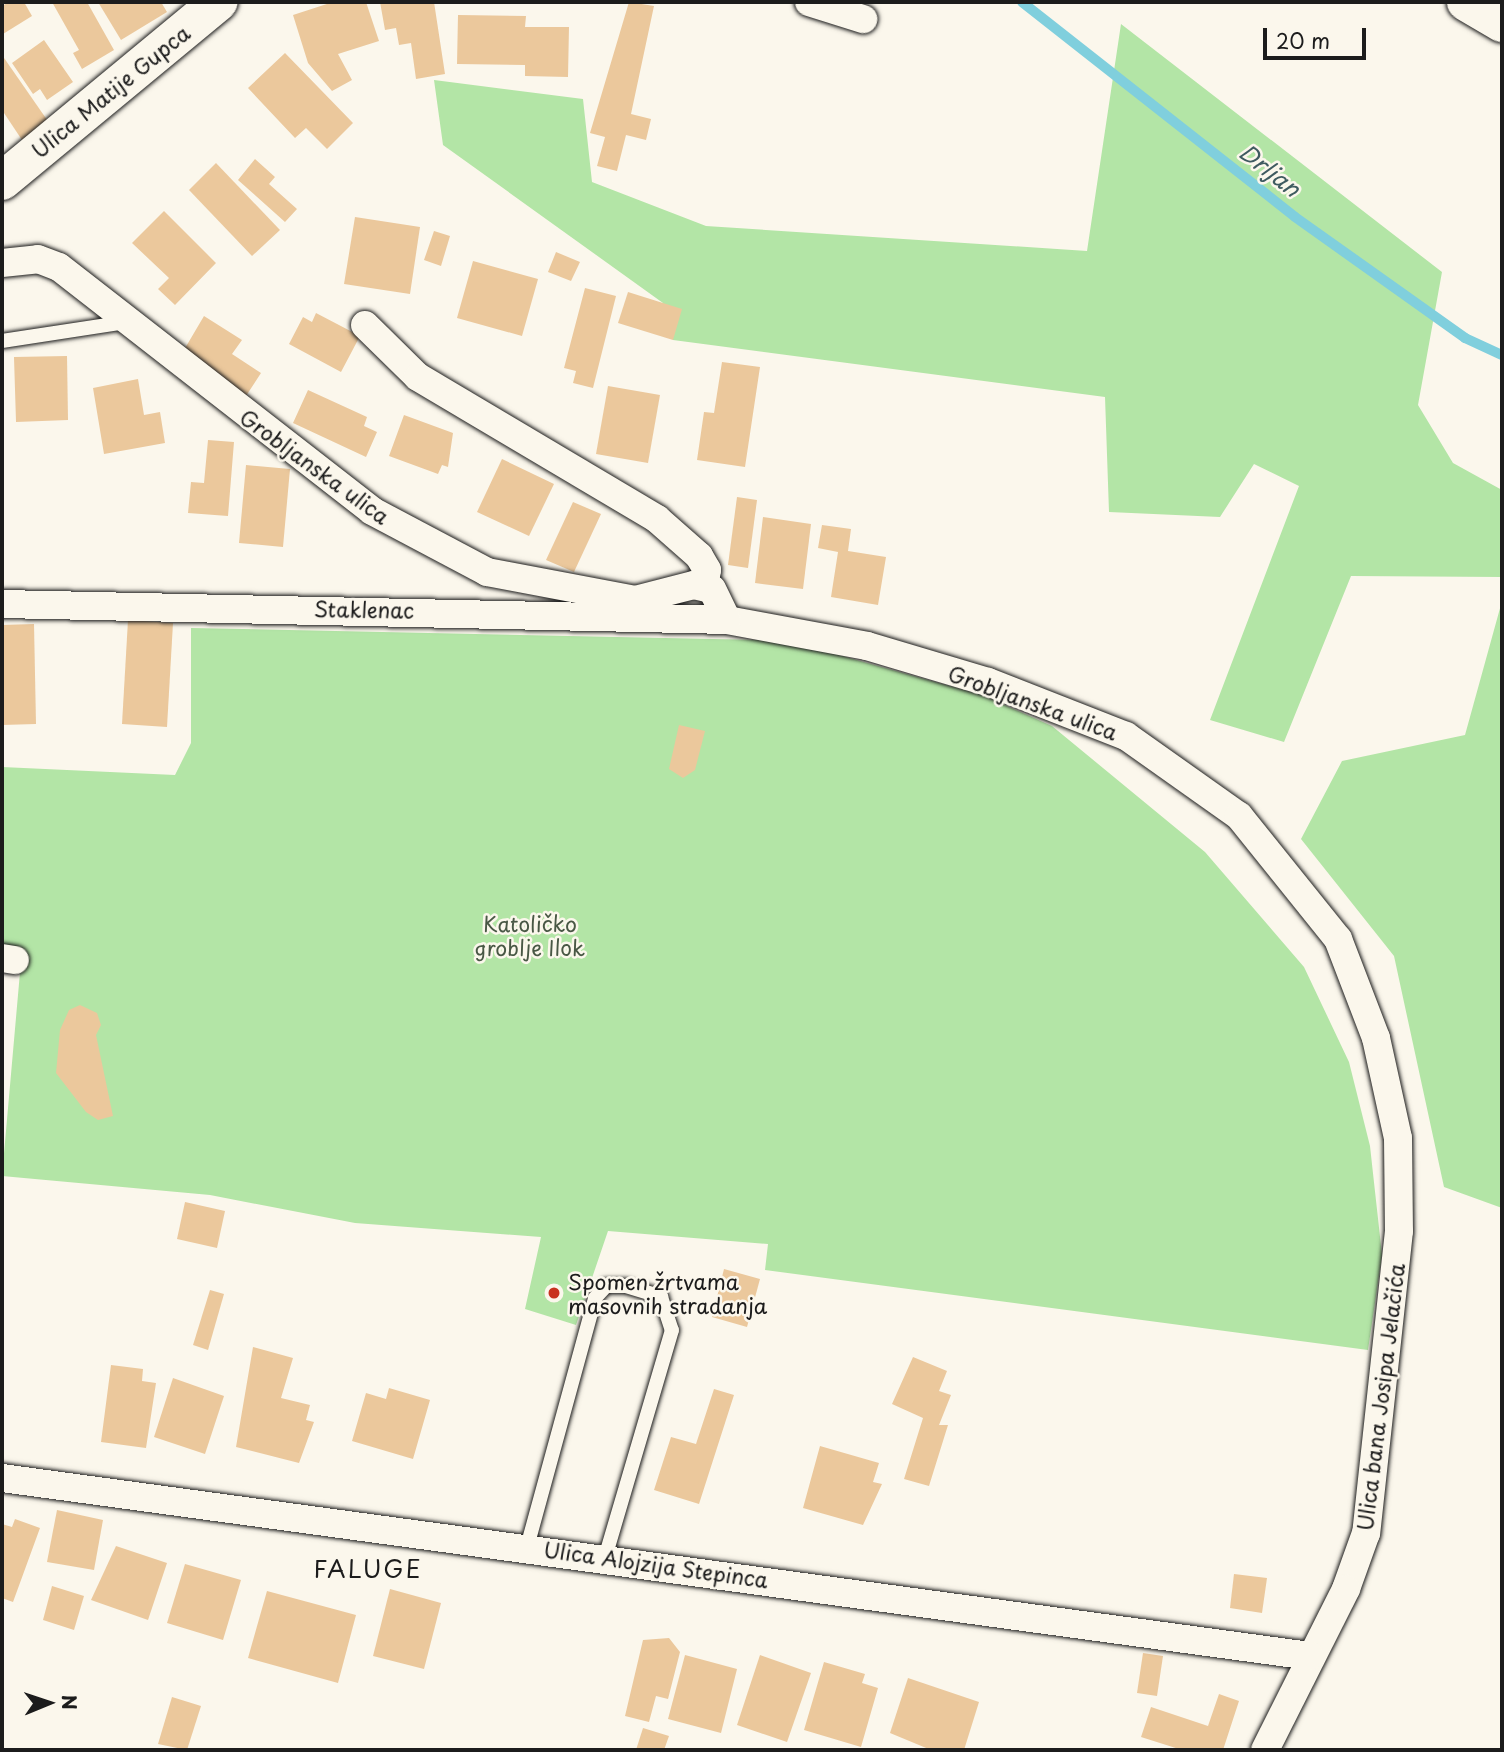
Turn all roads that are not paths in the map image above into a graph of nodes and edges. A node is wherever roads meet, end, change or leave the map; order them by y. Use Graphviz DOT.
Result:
graph roads {
  1 [pos="218,2"];
  2 [pos="809,2"];
  3 [pos="1466,2"];
  4 [pos="863,19"];
  5 [pos="1502,23"];
  6 [pos="2,181"];
  7 [pos="2,262"];
  8 [pos="126,322"];
  9 [pos="365,325"];
  10 [pos="2,341"];
  11 [pos="704,587"];
  12 [pos="2,604"];
  13 [pos="727,620"];
  14 [pos="1399,1231"];
  15 [pos="2,1478"];
  16 [pos="527,1547"];
  17 [pos="605,1557"];
  18 [pos="1310,1656"];
  19 [pos="1265,1750"];
  1 -- 6 [label="street, Ulica Matije Gupca"];
  2 -- 4 [label="street"];
  3 -- 5 [label="street"];
  7 -- 8 [label="street, Grobljanska ulica"];
  8 -- 10 [label="lane"];
  8 -- 11 [label="street, Grobljanska ulica"];
  9 -- 11 [label="street"];
  11 -- 13 [label="street"];
  12 -- 13 [label="street, Staklenac"];
  13 -- 14 [label="street, Grobljanska ulica"];
  14 -- 18 [label="street, Ulica bana Josipa Jelačića"];
  15 -- 16 [label="street, Ulica Alojzija Stepinca"];
  16 -- 17 [label="street, Ulica Alojzija Stepinca"];
  16 -- 17 [label="lane"];
  17 -- 18 [label="street, Ulica Alojzija Stepinca"];
  18 -- 19 [label="street, Ulica bana Josipa Jelačića"];
}
